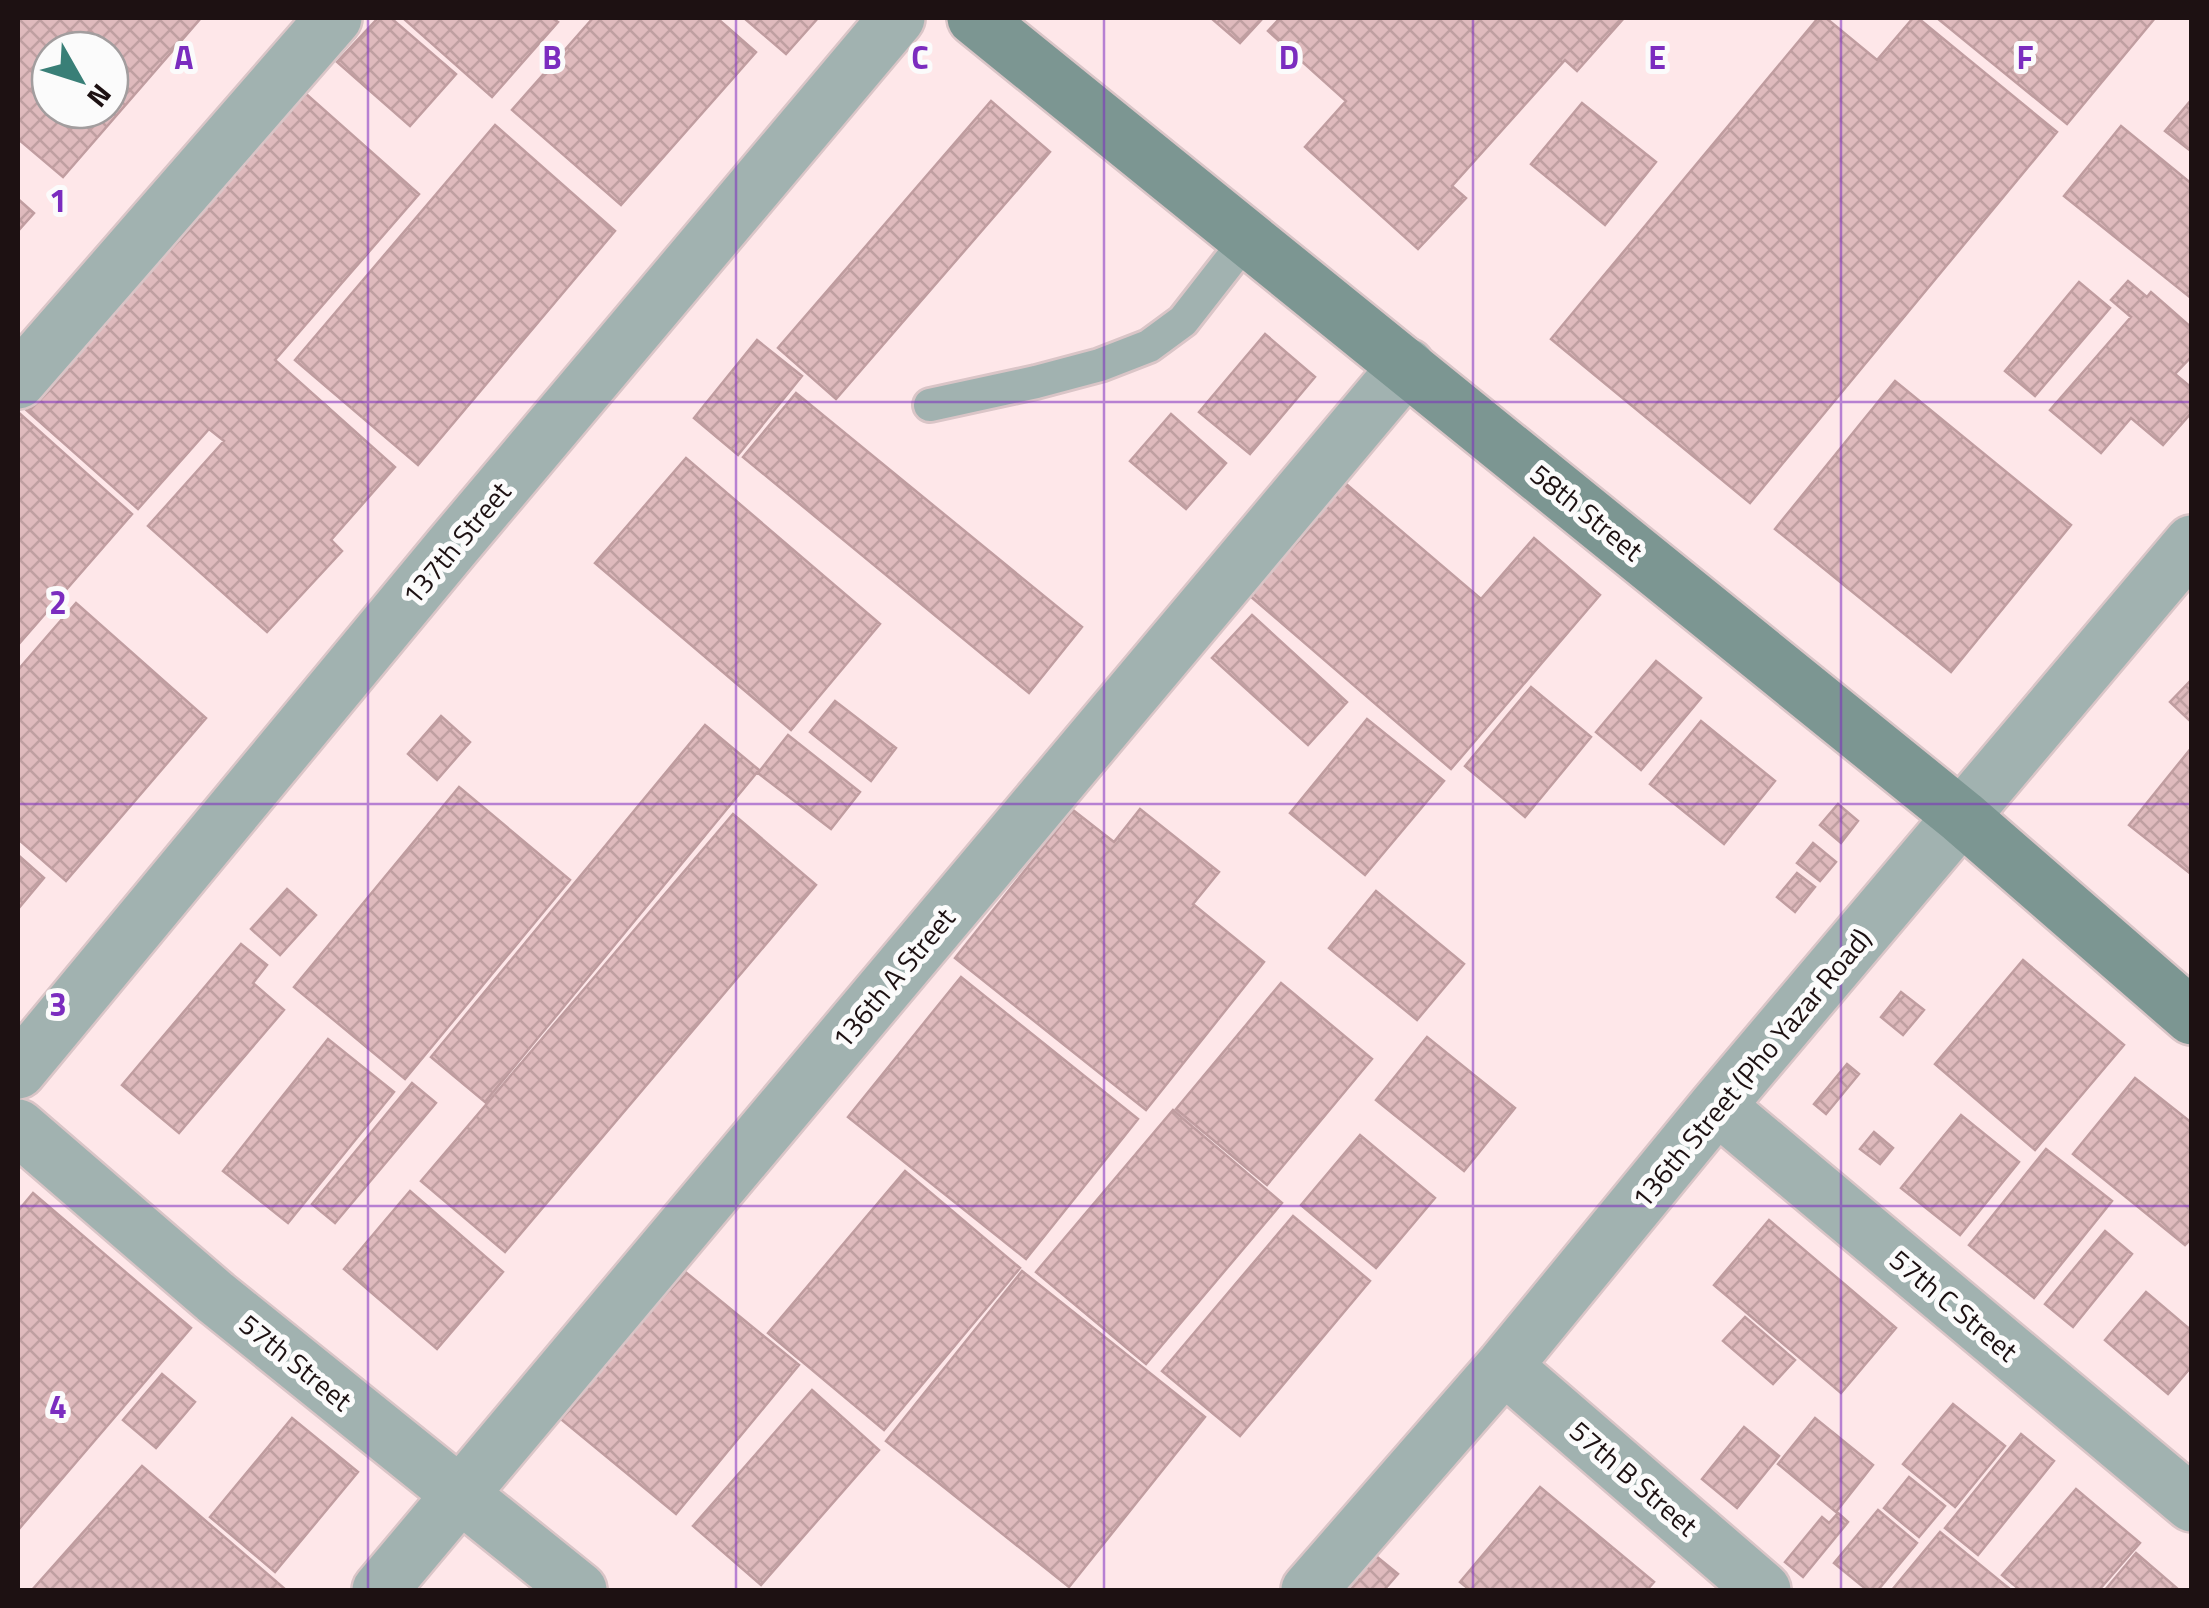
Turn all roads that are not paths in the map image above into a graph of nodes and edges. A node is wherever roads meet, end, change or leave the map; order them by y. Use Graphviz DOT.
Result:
graph roads {
  1 [pos="334,18"];
  2 [pos="898,18"];
  3 [pos="975,18"];
  4 [pos="1247,239"];
  5 [pos="1406,366"];
  6 [pos="18,381"];
  7 [pos="930,405"];
  8 [pos="2192,542"];
  9 [pos="1962,817"];
  10 [pos="2192,1016"];
  11 [pos="18,1072"];
  12 [pos="1717,1106"];
  13 [pos="18,1128"];
  14 [pos="1504,1366"];
  15 [pos="461,1494"];
  16 [pos="2192,1504"];
  17 [pos="380,1590"];
  18 [pos="579,1590"];
  19 [pos="1309,1590"];
  20 [pos="1763,1590"];
  1 -- 6 [label="street"];
  2 -- 11 [label="street, 137th Street"];
  3 -- 4 [label="main road, 58th Street"];
  4 -- 5 [label="main road, 58th Street"];
  4 -- 7 [label="lane"];
  5 -- 9 [label="main road, 58th Street"];
  5 -- 15 [label="street, 136th A Street"];
  8 -- 9 [label="street, 136th Street (Pho Yazar Road)"];
  9 -- 10 [label="main road, 58th Street"];
  9 -- 12 [label="street, 136th Street (Pho Yazar Road)"];
  12 -- 14 [label="street, 136th Street (Pho Yazar Road)"];
  12 -- 16 [label="street, 57th C Street"];
  13 -- 15 [label="street, 57th Street"];
  14 -- 19 [label="street, 136th Street (Pho Yazar Road)"];
  14 -- 20 [label="street, 57th B Street"];
  15 -- 17 [label="street, 136th A Street"];
  15 -- 18 [label="street, 57th Street"];
}
